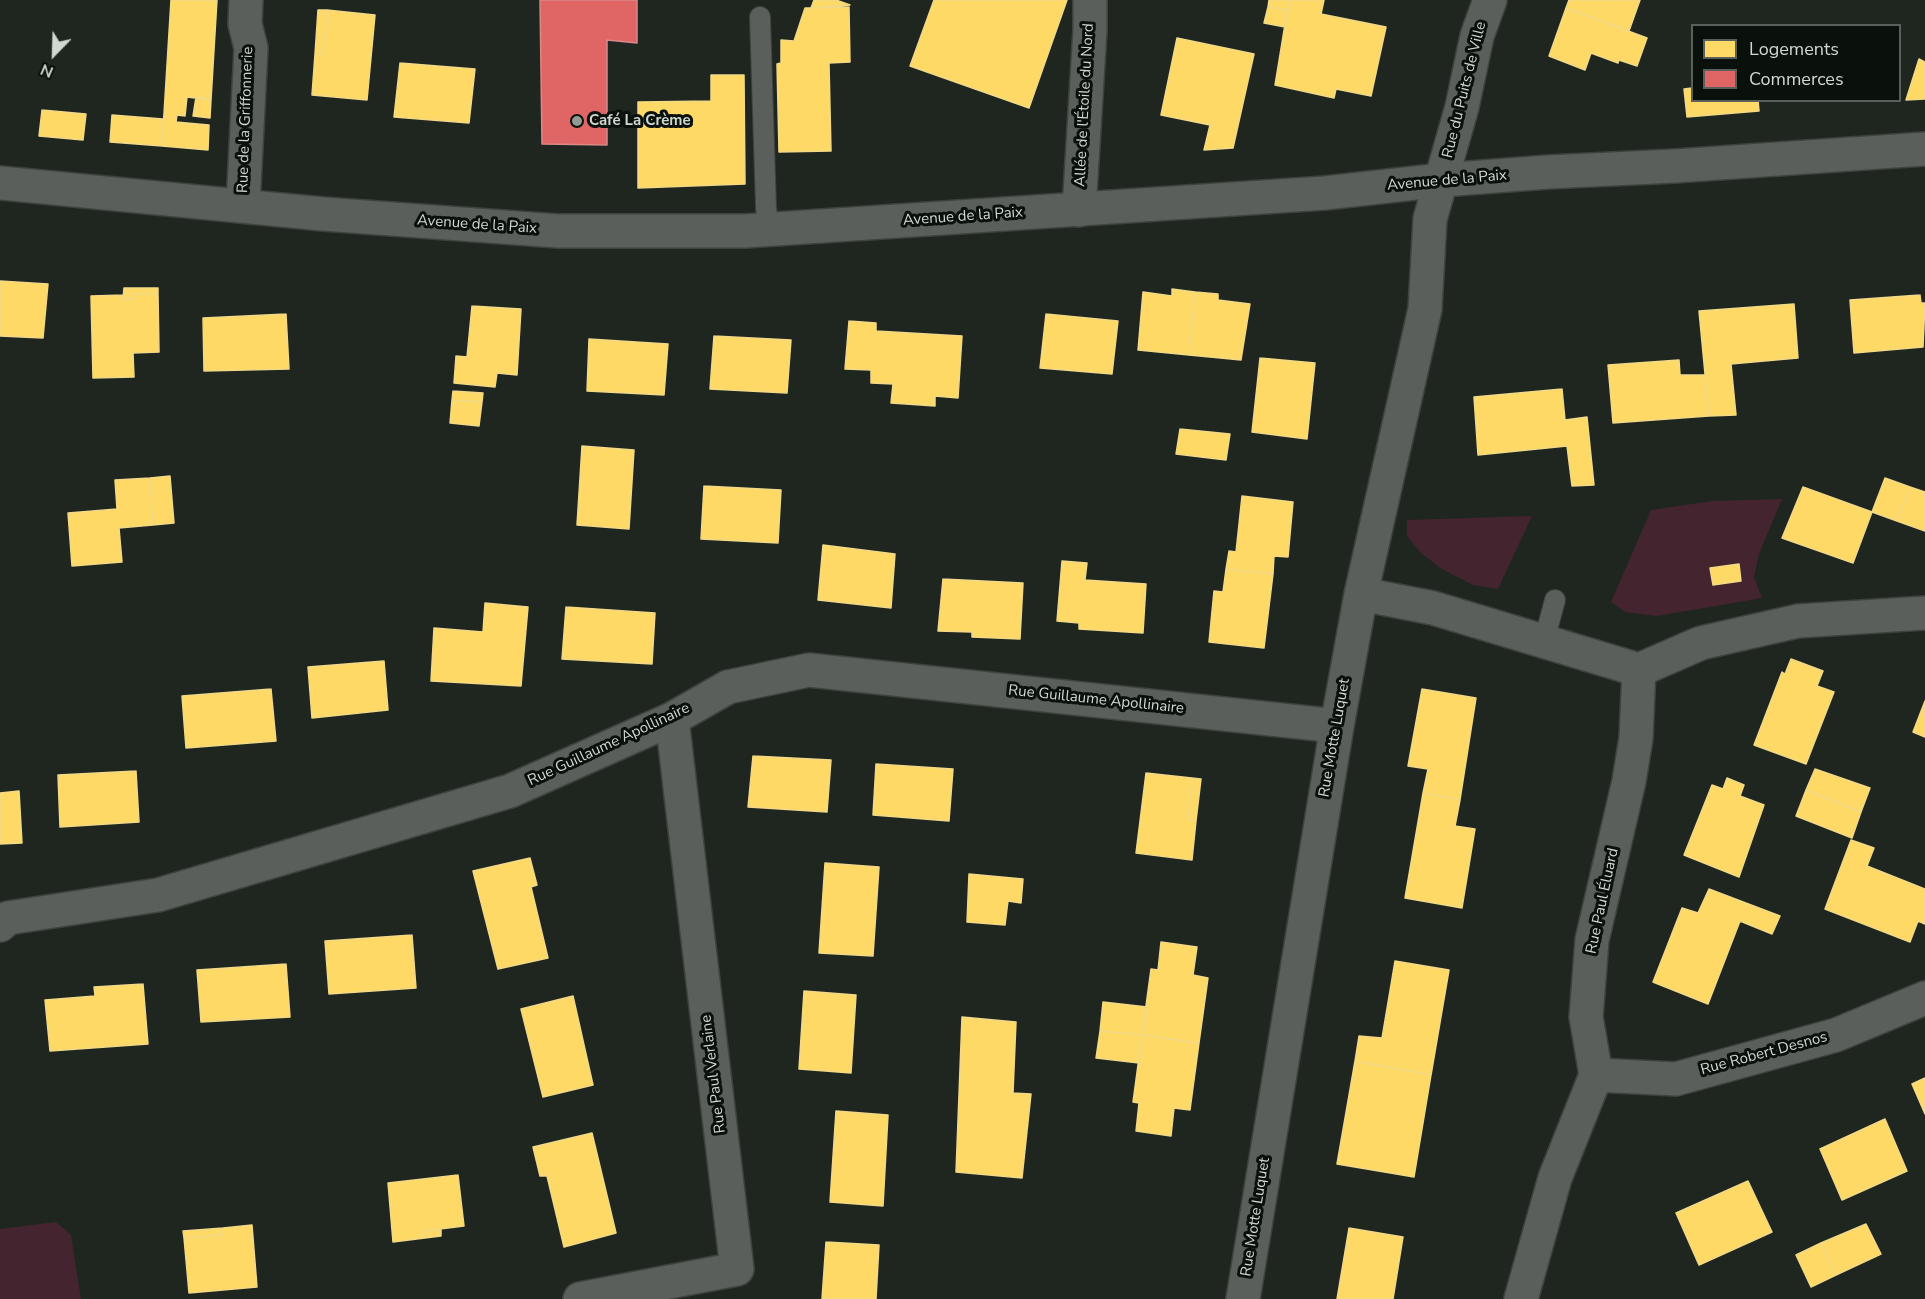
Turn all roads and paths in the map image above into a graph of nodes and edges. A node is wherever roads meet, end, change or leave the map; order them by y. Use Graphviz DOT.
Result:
graph roads {
  1 [pos="246,0"];
  2 [pos="1090,0"];
  3 [pos="1490,0"];
  4 [pos="760,17"];
  5 [pos="1925,149"];
  6 [pos="1442,180"];
  7 [pos="0,183"];
  8 [pos="243,205"];
  9 [pos="1079,210"];
  10 [pos="770,230"];
  11 [pos="1361,594"];
  12 [pos="1555,600"];
  13 [pos="1925,613"];
  14 [pos="1544,641"];
  15 [pos="1639,670"];
  16 [pos="672,719"];
  17 [pos="1337,726"];
  18 [pos="0,925"];
  19 [pos="1925,998"];
  20 [pos="1596,1075"];
  21 [pos="580,1299"];
  22 [pos="1243,1299"];
  23 [pos="1521,1299"];
  1 -- 8 [label="street, Rue de la Griffonnerie"];
  2 -- 9 [label="street, Allée de l'Étoile du Nord"];
  3 -- 6 [label="street, Rue du Puits de Ville"];
  4 -- 10 [label="lane"];
  5 -- 6 [label="street, Avenue de la Paix"];
  6 -- 9 [label="street, Avenue de la Paix"];
  6 -- 11 [label="street, Rue Motte Luquet"];
  7 -- 8 [label="street, Avenue de la Paix"];
  8 -- 10 [label="street, Avenue de la Paix"];
  9 -- 10 [label="street, Avenue de la Paix"];
  11 -- 14 [label="street"];
  11 -- 17 [label="street, Rue Motte Luquet"];
  12 -- 14 [label="lane"];
  13 -- 15 [label="street"];
  14 -- 15 [label="street"];
  15 -- 20 [label="street, Rue Paul Éluard"];
  16 -- 17 [label="street, Rue Guillaume Apollinaire"];
  16 -- 18 [label="street, Rue Guillaume Apollinaire"];
  16 -- 21 [label="street, Rue Paul Verlaine"];
  17 -- 22 [label="street, Rue Motte Luquet"];
  19 -- 20 [label="street, Rue Robert Desnos"];
  20 -- 23 [label="street"];
}
